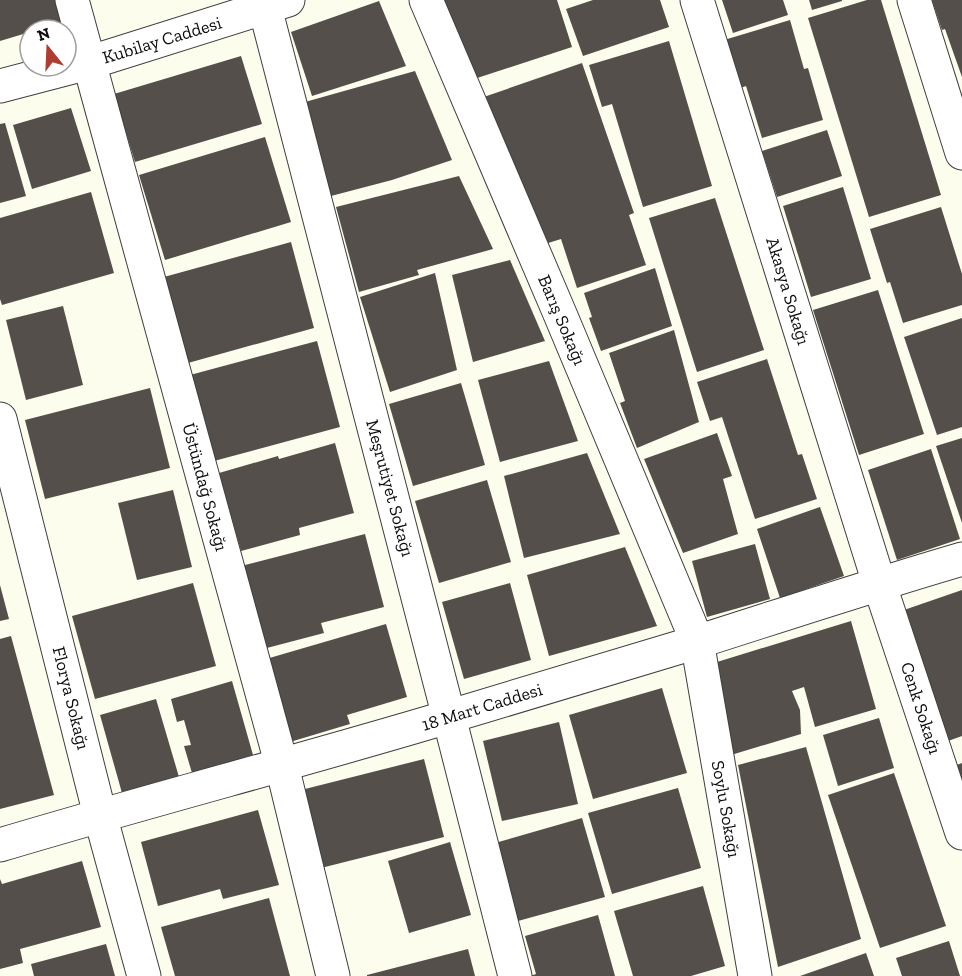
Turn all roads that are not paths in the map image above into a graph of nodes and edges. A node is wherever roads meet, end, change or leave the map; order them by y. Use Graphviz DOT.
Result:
graph roads {
  1 [pos="72,0"];
  2 [pos="426,0"];
  3 [pos="697,0"];
  4 [pos="914,0"];
  5 [pos="272,3"];
  6 [pos="88,63"];
  7 [pos="0,86"];
  8 [pos="962,153"];
  9 [pos="0,419"];
  10 [pos="962,559"];
  11 [pos="879,583"];
  12 [pos="697,641"];
  13 [pos="449,717"];
  14 [pos="282,766"];
  15 [pos="100,815"];
  16 [pos="962,833"];
  17 [pos="0,845"];
  18 [pos="144,976"];
  19 [pos="333,976"];
  20 [pos="515,976"];
  21 [pos="755,976"];
  1 -- 6 [label="street, Üstündağ Sokağı"];
  2 -- 12 [label="street, Barış Sokağı"];
  3 -- 11 [label="street, Akasya Sokağı"];
  4 -- 8 [label="street"];
  5 -- 6 [label="street, Kubilay Caddesi"];
  5 -- 13 [label="street, Meşrutiyet Sokağı"];
  6 -- 7 [label="street, Kubilay Caddesi"];
  6 -- 14 [label="street, Üstündağ Sokağı"];
  9 -- 15 [label="street, Florya Sokağı"];
  10 -- 11 [label="street, 18 Mart Caddesi"];
  11 -- 12 [label="street, 18 Mart Caddesi"];
  11 -- 16 [label="street, Cenk Sokağı"];
  12 -- 13 [label="street, 18 Mart Caddesi"];
  12 -- 21 [label="street, Soylu Sokağı"];
  13 -- 14 [label="street, 18 Mart Caddesi"];
  13 -- 20 [label="street, Meşrutiyet Sokağı"];
  14 -- 15 [label="street, 18 Mart Caddesi"];
  14 -- 19 [label="street, Üstündağ Sokağı"];
  15 -- 17 [label="street, 18 Mart Caddesi"];
  15 -- 18 [label="street, Florya Sokağı"];
}
